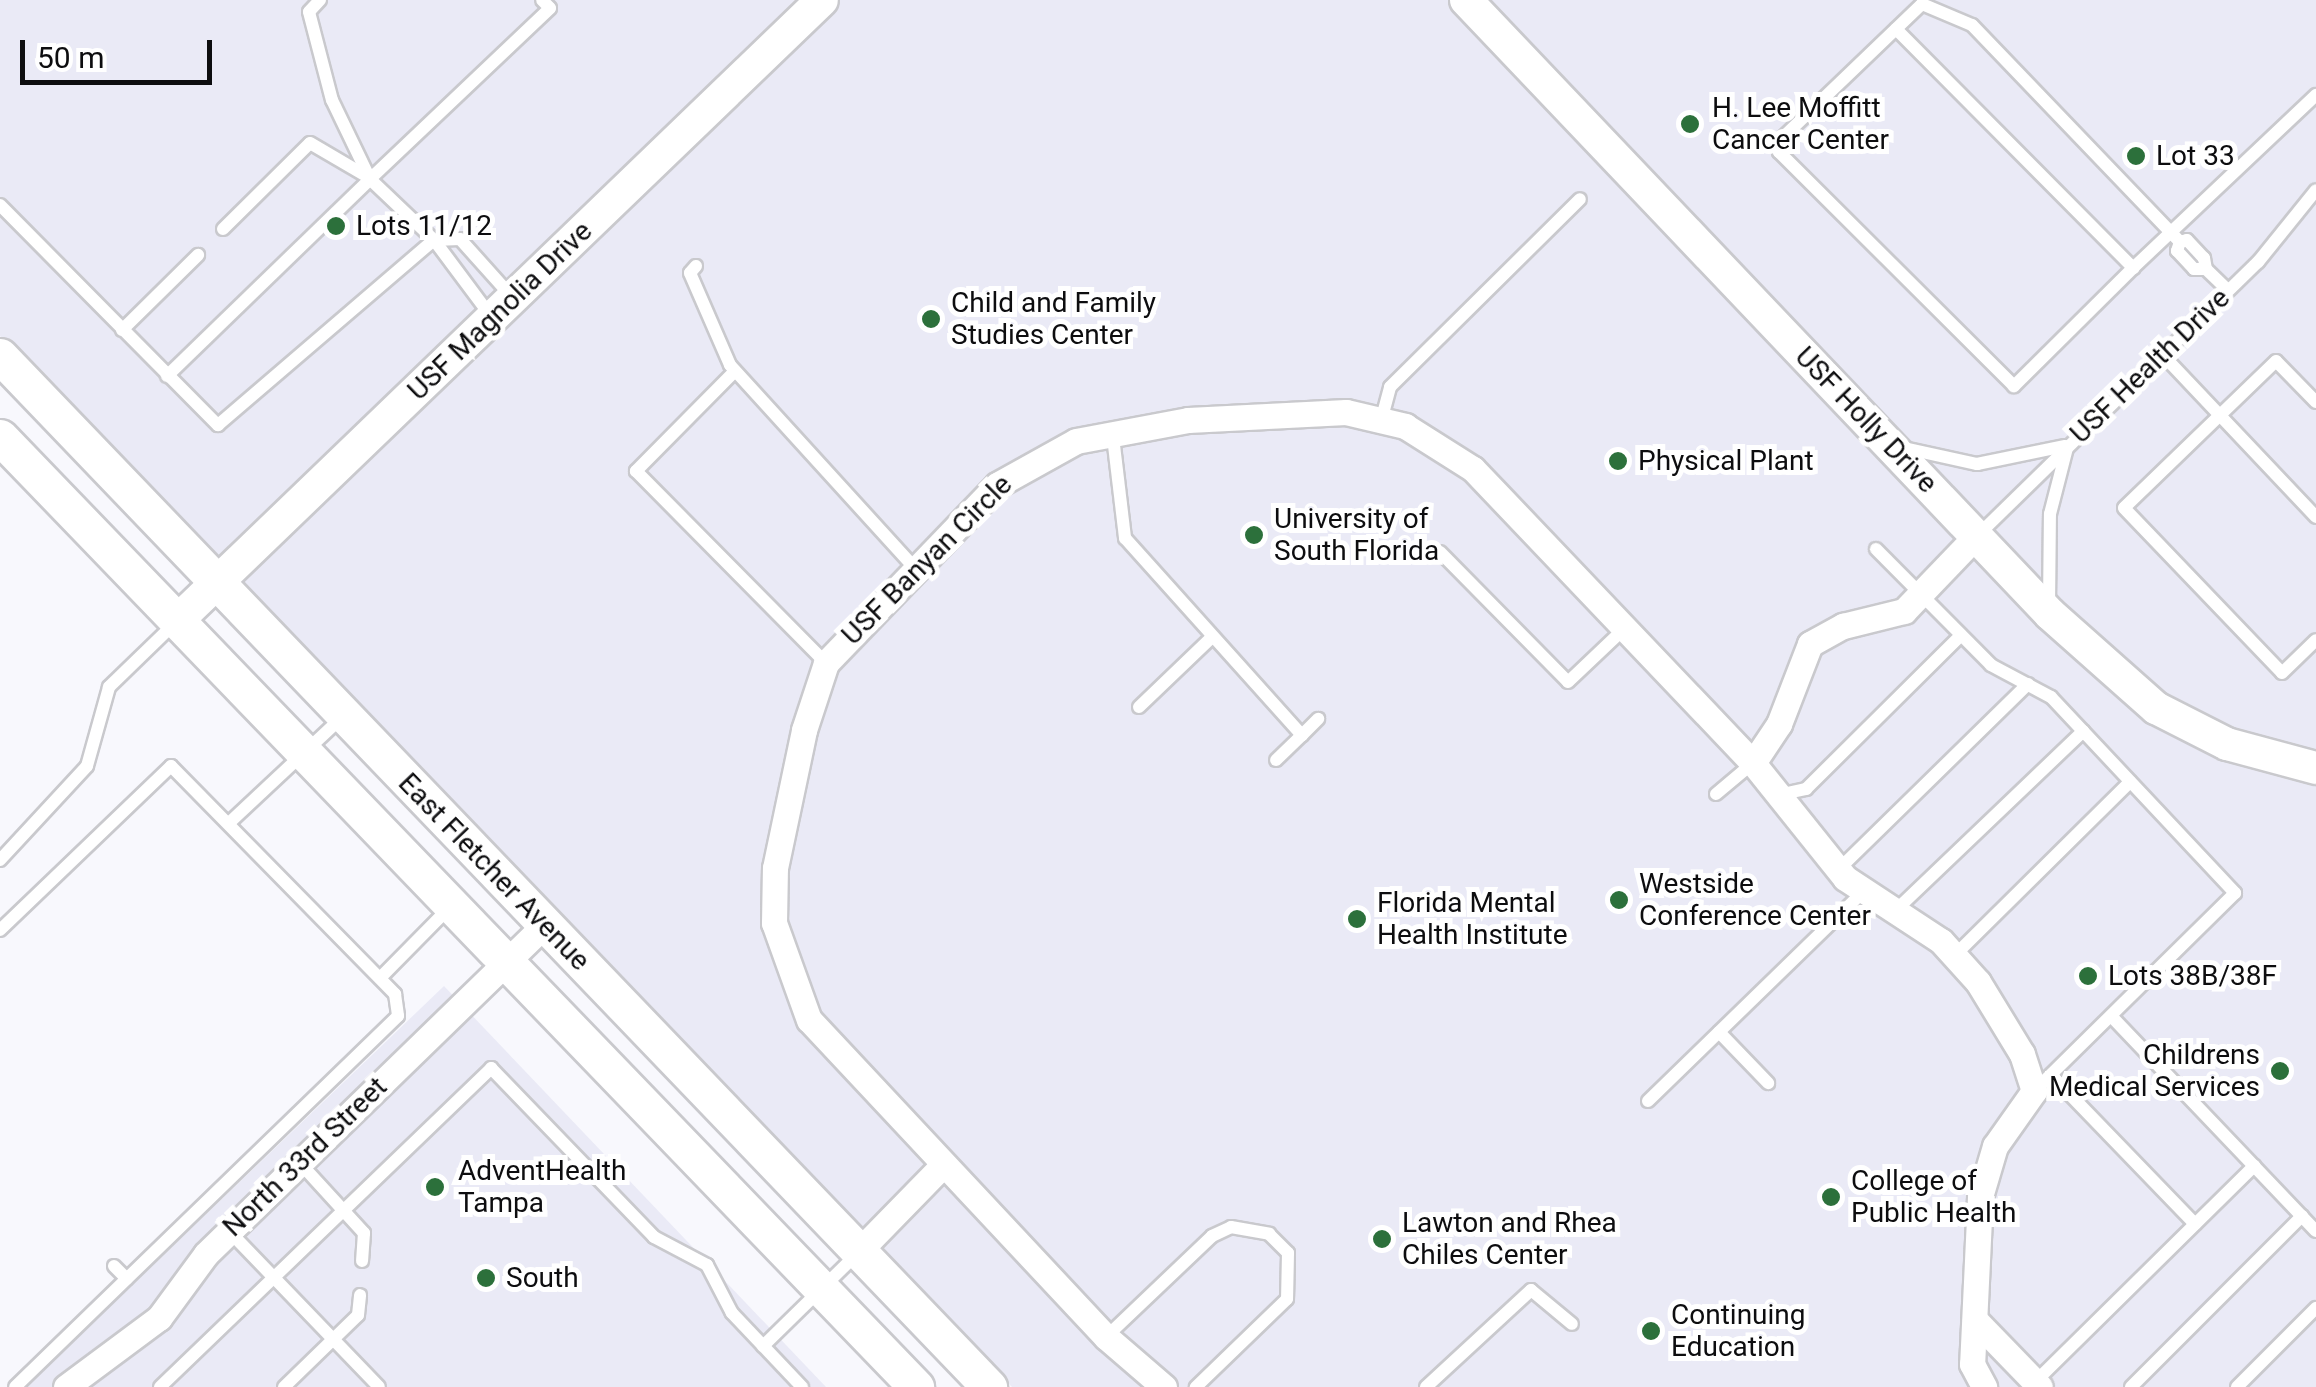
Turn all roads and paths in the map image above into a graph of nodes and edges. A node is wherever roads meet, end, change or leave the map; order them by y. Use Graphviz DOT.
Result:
graph roads {
  1 [pos="320,0"];
  2 [pos="542,0"];
  3 [pos="822,0"];
  4 [pos="1466,0"];
  5 [pos="1924,2"];
  6 [pos="1896,29"];
  7 [pos="2316,94"];
  8 [pos="370,178"];
  9 [pos="2316,190"];
  10 [pos="1580,199"];
  11 [pos="0,205"];
  12 [pos="223,229"];
  13 [pos="2175,237"];
  14 [pos="434,240"];
  15 [pos="198,255"];
  16 [pos="696,266"];
  17 [pos="2133,268"];
  18 [pos="2228,290"];
  19 [pos="502,308"];
  20 [pos="122,330"];
  21 [pos="2160,352"];
  22 [pos="0,356"];
  23 [pos="736,371"];
  24 [pos="166,376"];
  25 [pos="2316,402"];
  26 [pos="2220,415"];
  27 [pos="1381,420"];
  28 [pos="1113,436"];
  29 [pos="0,437"];
  30 [pos="1888,444"];
  31 [pos="2068,445"];
  32 [pos="2316,516"];
  33 [pos="1976,536"];
  34 [pos="1876,549"];
  35 [pos="1440,552"];
  36 [pos="916,568"];
  37 [pos="216,581"];
  38 [pos="1922,596"];
  39 [pos="2050,614"];
  40 [pos="177,621"];
  41 [pos="1625,628"];
  42 [pos="1960,634"];
  43 [pos="1212,637"];
  44 [pos="2316,640"];
  45 [pos="826,663"];
  46 [pos="2028,684"];
  47 [pos="1139,707"];
  48 [pos="344,716"];
  49 [pos="1318,719"];
  50 [pos="2083,731"];
  51 [pos="1302,735"];
  52 [pos="304,752"];
  53 [pos="1276,760"];
  54 [pos="1753,763"];
  55 [pos="2316,768"];
  56 [pos="2130,782"];
  57 [pos="1716,794"];
  58 [pos="1776,796"];
  59 [pos="230,822"];
  60 [pos="0,860"];
  61 [pos="1838,870"];
  62 [pos="1866,889"];
  63 [pos="452,906"];
  64 [pos="1896,910"];
  65 [pos="544,924"];
  66 [pos="0,930"];
  67 [pos="1956,954"];
  68 [pos="506,962"];
  69 [pos="380,978"];
  70 [pos="2113,1018"];
  71 [pos="1719,1032"];
  72 [pos="1768,1083"];
  73 [pos="2044,1084"];
  74 [pos="1648,1101"];
  75 [pos="300,1162"];
  76 [pos="943,1165"];
  77 [pos="2254,1166"];
  78 [pos="342,1210"];
  79 [pos="2302,1216"];
  80 [pos="2195,1224"];
  81 [pos="229,1231"];
  82 [pos="2316,1231"];
  83 [pos="860,1252"];
  84 [pos="362,1261"];
  85 [pos="114,1266"];
  86 [pos="273,1277"];
  87 [pos="127,1279"];
  88 [pos="821,1289"];
  89 [pos="360,1295"];
  90 [pos="2316,1308"];
  91 [pos="1976,1320"];
  92 [pos="1572,1324"];
  93 [pos="1106,1337"];
  94 [pos="332,1340"];
  95 [pos="763,1346"];
  96 [pos="2038,1384"];
  97 [pos="15,1387"];
  98 [pos="66,1387"];
  99 [pos="160,1387"];
  100 [pos="284,1387"];
  101 [pos="379,1387"];
  102 [pos="802,1387"];
  103 [pos="916,1387"];
  104 [pos="990,1387"];
  105 [pos="1164,1387"];
  106 [pos="1196,1387"];
  107 [pos="1426,1387"];
  108 [pos="1984,1387"];
  109 [pos="2130,1387"];
  110 [pos="2237,1387"];
  1 -- 8 [label="lane"];
  2 -- 8 [label="lane"];
  3 -- 19 [label="street, USF Magnolia Drive"];
  4 -- 30 [label="street, USF Holly Drive"];
  5 -- 6 [label="lane"];
  5 -- 13 [label="lane"];
  6 -- 17 [label="lane"];
  6 -- 17 [label="lane"];
  7 -- 13 [label="lane"];
  8 -- 12 [label="lane"];
  8 -- 14 [label="lane"];
  8 -- 24 [label="lane"];
  9 -- 18 [label="lane, USF Health Drive"];
  10 -- 27 [label="lane"];
  11 -- 20 [label="lane"];
  13 -- 17 [label="lane"];
  13 -- 18 [label="lane"];
  14 -- 19 [label="lane"];
  14 -- 19 [label="lane"];
  14 -- 24 [label="lane"];
  15 -- 20 [label="lane"];
  16 -- 23 [label="lane"];
  18 -- 21 [label="lane, USF Health Drive"];
  19 -- 37 [label="street, USF Magnolia Drive"];
  20 -- 24 [label="lane"];
  21 -- 26 [label="lane"];
  21 -- 31 [label="lane, USF Health Drive"];
  22 -- 37 [label="main road, East Fletcher Avenue"];
  23 -- 36 [label="lane"];
  23 -- 45 [label="lane"];
  25 -- 26 [label="lane"];
  26 -- 32 [label="lane"];
  26 -- 44 [label="lane"];
  27 -- 28 [label="street, USF Banyan Circle"];
  27 -- 41 [label="street, USF Banyan Circle"];
  28 -- 36 [label="street, USF Banyan Circle"];
  28 -- 43 [label="lane"];
  29 -- 40 [label="main road, East Fletcher Avenue"];
  30 -- 31 [label="lane"];
  30 -- 33 [label="street, USF Holly Drive"];
  31 -- 33 [label="lane, USF Health Drive"];
  31 -- 39 [label="lane"];
  33 -- 38 [label="street"];
  33 -- 39 [label="street, USF Holly Drive"];
  34 -- 38 [label="lane"];
  35 -- 41 [label="lane"];
  36 -- 45 [label="street, USF Banyan Circle"];
  37 -- 40 [label="street, USF Magnolia Drive"];
  37 -- 48 [label="main road, East Fletcher Avenue"];
  38 -- 42 [label="lane"];
  38 -- 54 [label="street"];
  39 -- 55 [label="street, USF Holly Drive"];
  40 -- 52 [label="main road, East Fletcher Avenue"];
  40 -- 60 [label="lane"];
  41 -- 54 [label="street, USF Banyan Circle"];
  42 -- 46 [label="lane"];
  42 -- 58 [label="lane"];
  43 -- 47 [label="lane"];
  43 -- 51 [label="lane"];
  45 -- 76 [label="street, USF Banyan Circle"];
  46 -- 50 [label="lane"];
  46 -- 61 [label="lane"];
  48 -- 52 [label="lane"];
  48 -- 65 [label="main road, East Fletcher Avenue"];
  49 -- 51 [label="lane"];
  50 -- 56 [label="lane"];
  50 -- 64 [label="lane"];
  51 -- 53 [label="lane"];
  52 -- 59 [label="lane"];
  52 -- 63 [label="main road, East Fletcher Avenue"];
  54 -- 57 [label="lane"];
  54 -- 58 [label="street, USF Banyan Circle"];
  56 -- 67 [label="lane"];
  56 -- 70 [label="lane"];
  58 -- 61 [label="street, USF Banyan Circle"];
  59 -- 66 [label="lane"];
  59 -- 69 [label="lane"];
  61 -- 62 [label="street, USF Banyan Circle"];
  62 -- 64 [label="street, USF Banyan Circle"];
  62 -- 71 [label="lane"];
  63 -- 68 [label="main road, East Fletcher Avenue"];
  63 -- 69 [label="lane"];
  64 -- 67 [label="street, USF Banyan Circle"];
  65 -- 68 [label="street, North 33rd Street"];
  65 -- 83 [label="main road, East Fletcher Avenue"];
  67 -- 73 [label="street, USF Banyan Circle"];
  68 -- 75 [label="street, North 33rd Street"];
  68 -- 88 [label="main road, East Fletcher Avenue"];
  69 -- 87 [label="lane"];
  70 -- 73 [label="lane"];
  70 -- 77 [label="lane"];
  71 -- 72 [label="lane"];
  71 -- 74 [label="lane"];
  73 -- 80 [label="lane"];
  73 -- 91 [label="street"];
  75 -- 78 [label="lane"];
  75 -- 81 [label="street, North 33rd Street"];
  76 -- 83 [label="street"];
  76 -- 93 [label="street, USF Banyan Circle"];
  77 -- 79 [label="lane"];
  77 -- 80 [label="lane"];
  78 -- 84 [label="lane"];
  78 -- 86 [label="lane"];
  78 -- 95 [label="lane"];
  79 -- 82 [label="lane"];
  79 -- 109 [label="lane"];
  80 -- 96 [label="lane"];
  81 -- 86 [label="lane"];
  81 -- 98 [label="street, North 33rd Street"];
  83 -- 88 [label="lane"];
  83 -- 104 [label="main road, East Fletcher Avenue"];
  85 -- 87 [label="lane"];
  86 -- 94 [label="lane"];
  86 -- 99 [label="lane"];
  87 -- 97 [label="lane"];
  88 -- 95 [label="lane"];
  88 -- 103 [label="main road, East Fletcher Avenue"];
  89 -- 94 [label="lane"];
  90 -- 110 [label="lane"];
  91 -- 96 [label="street"];
  91 -- 108 [label="street"];
  92 -- 107 [label="lane"];
  93 -- 105 [label="street, USF Banyan Circle"];
  93 -- 106 [label="lane"];
  94 -- 100 [label="lane"];
  94 -- 101 [label="lane"];
  95 -- 102 [label="lane"];
}
